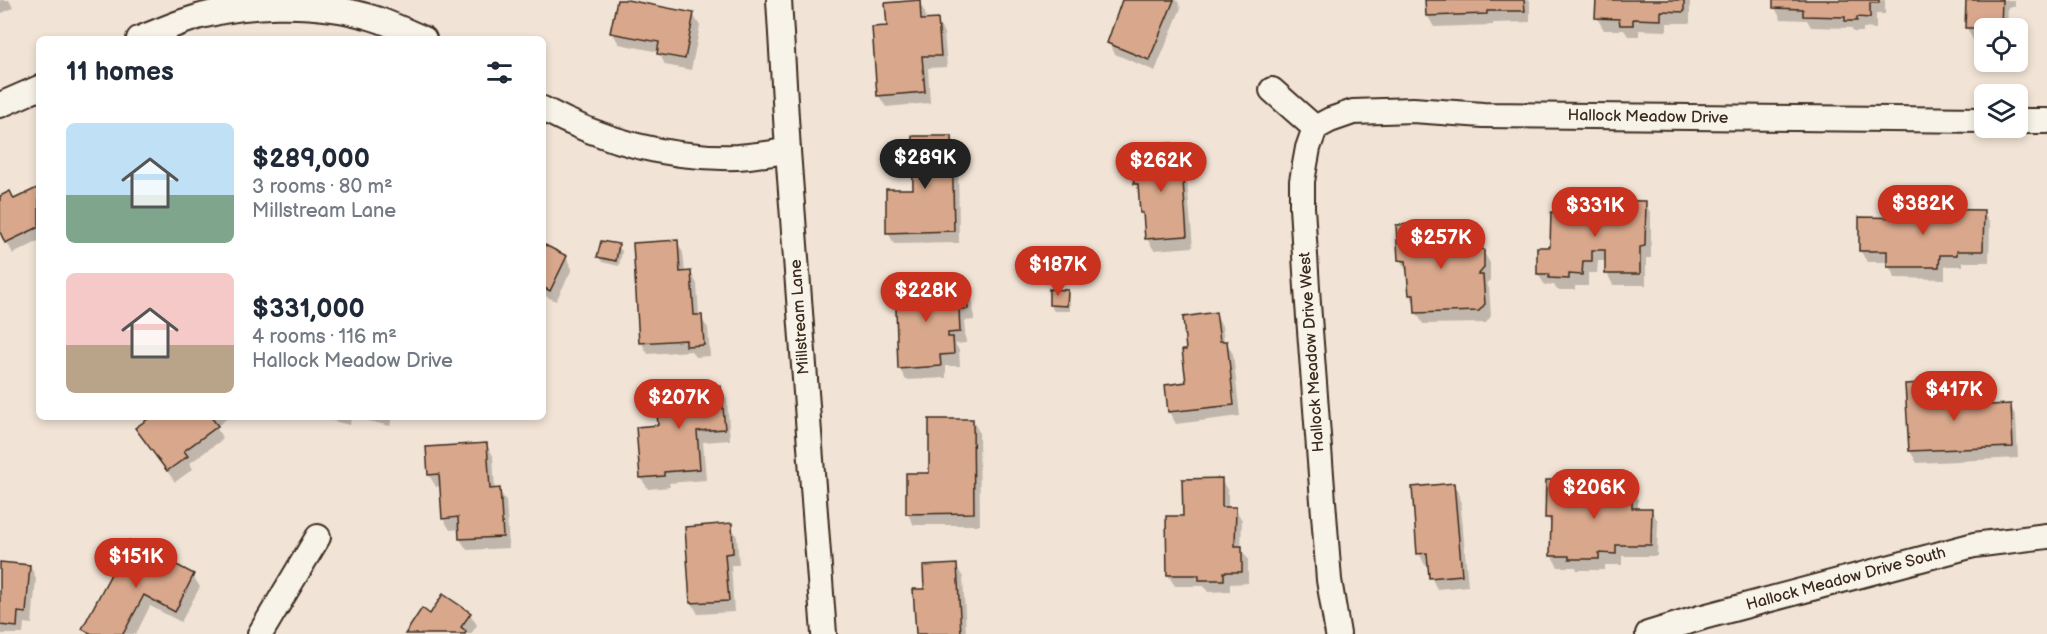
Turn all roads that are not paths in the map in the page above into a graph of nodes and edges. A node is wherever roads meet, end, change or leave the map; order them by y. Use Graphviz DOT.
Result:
graph roads {
  1 [pos="779,0"];
  2 [pos="146,36"];
  3 [pos="417,36"];
  4 [pos="36,88"];
  5 [pos="1272,90"];
  6 [pos="0,105"];
  7 [pos="546,110"];
  8 [pos="1974,120"];
  9 [pos="2028,121"];
  10 [pos="2047,121"];
  11 [pos="1315,128"];
  12 [pos="788,150"];
  13 [pos="318,537"];
  14 [pos="2047,537"];
  15 [pos="260,634"];
  16 [pos="824,634"];
  17 [pos="1338,634"];
  18 [pos="1648,634"];
  1 -- 12 [label="street, Millstream Lane"];
  2 -- 3 [label="street"];
  4 -- 6 [label="street"];
  5 -- 11 [label="street"];
  7 -- 12 [label="street"];
  8 -- 11 [label="street, Hallock Meadow Drive"];
  9 -- 10 [label="street"];
  11 -- 17 [label="street, Hallock Meadow Drive West"];
  12 -- 16 [label="street, Millstream Lane"];
  13 -- 15 [label="street"];
  14 -- 18 [label="street, Hallock Meadow Drive South"];
}
